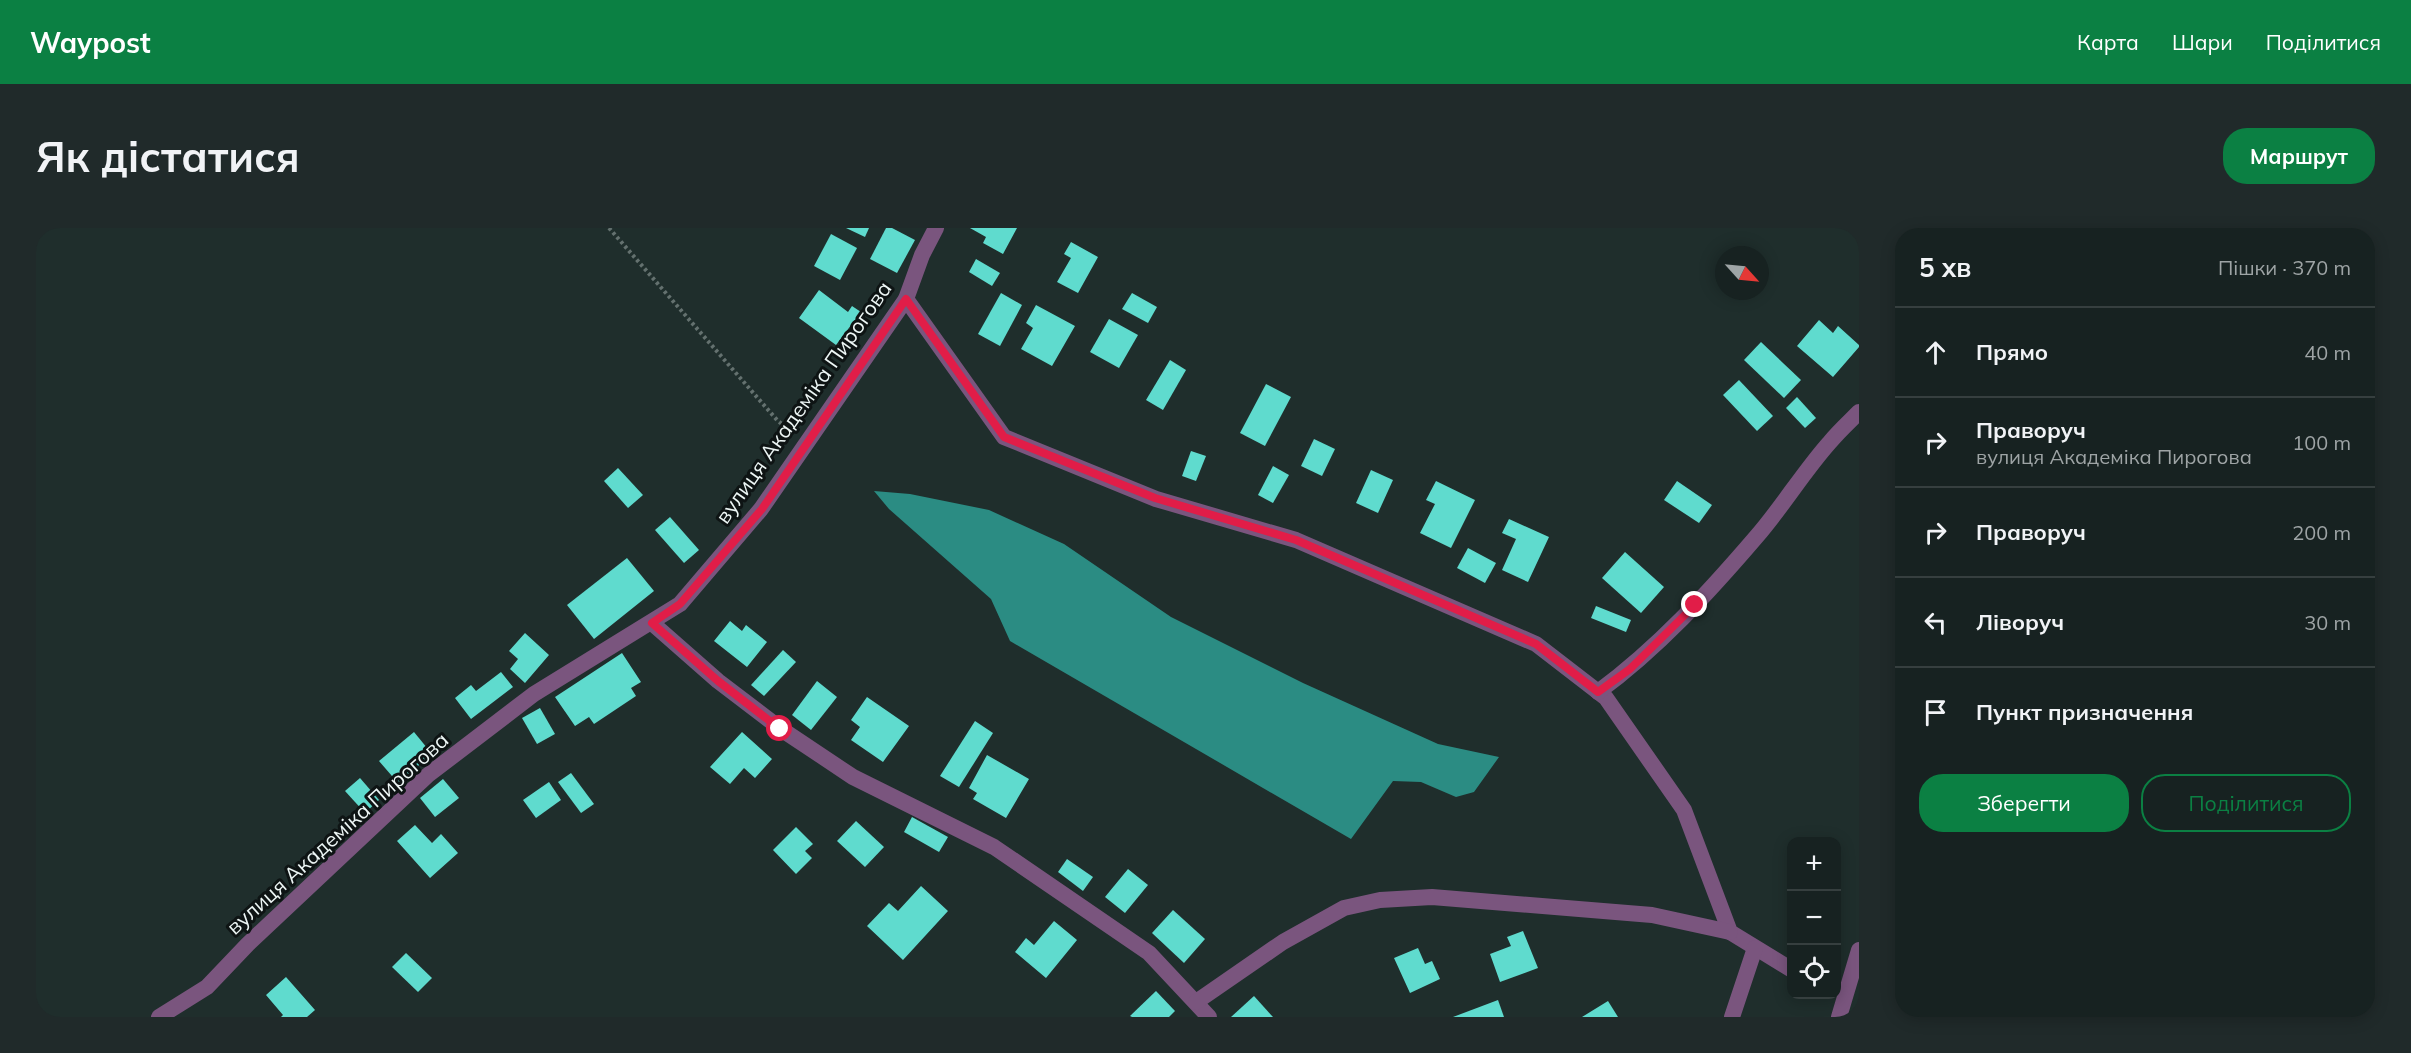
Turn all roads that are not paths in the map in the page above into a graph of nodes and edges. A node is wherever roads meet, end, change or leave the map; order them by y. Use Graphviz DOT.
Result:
graph roads {
  1 [pos="936,228"];
  2 [pos="906,299"];
  3 [pos="1859,412"];
  4 [pos="652,623"];
  5 [pos="1598,692"];
  6 [pos="1730,932"];
  7 [pos="1755,948"];
  8 [pos="1859,950"];
  9 [pos="1787,968"];
  10 [pos="1196,1002"];
  11 [pos="1838,1004"];
  12 [pos="159,1017"];
  13 [pos="1209,1017"];
  14 [pos="1732,1017"];
  1 -- 2 [label="street, вулиця Академіка Пирогова"];
  2 -- 4 [label="street, вулиця Академіка Пирогова"];
  2 -- 5 [label="street"];
  3 -- 5 [label="street"];
  4 -- 10 [label="street"];
  4 -- 12 [label="street, вулиця Академіка Пирогова"];
  5 -- 6 [label="street"];
  6 -- 7 [label="street"];
  6 -- 10 [label="street"];
  7 -- 9 [label="street"];
  7 -- 14 [label="street"];
  8 -- 11 [label="street"];
  10 -- 13 [label="street"];
}
